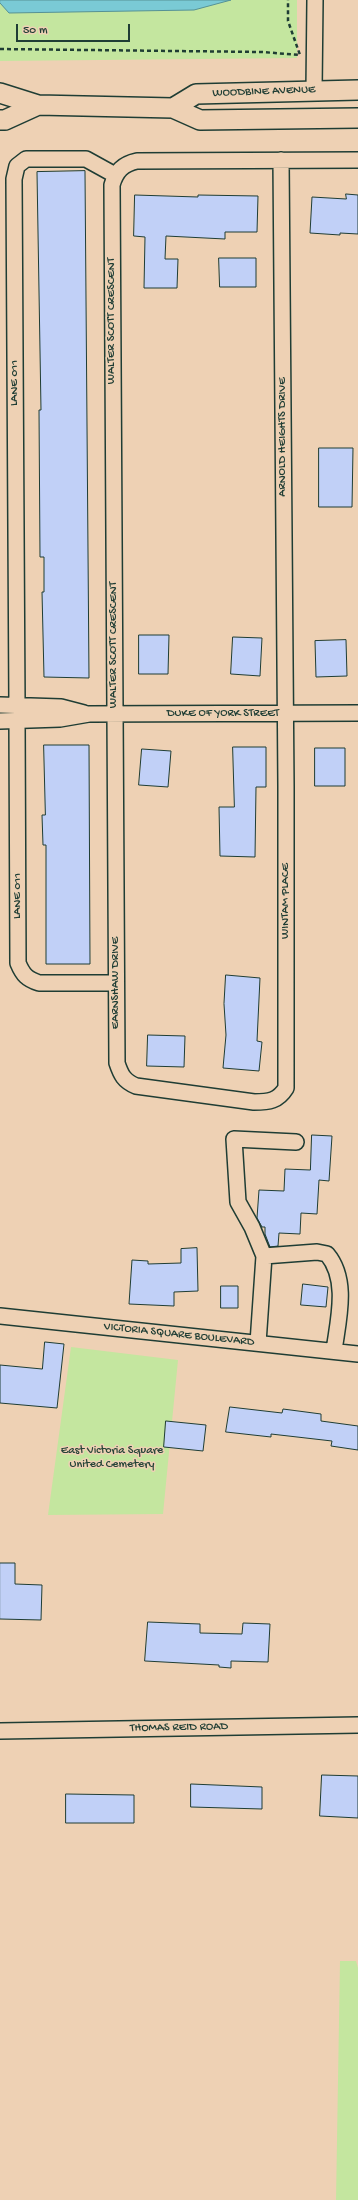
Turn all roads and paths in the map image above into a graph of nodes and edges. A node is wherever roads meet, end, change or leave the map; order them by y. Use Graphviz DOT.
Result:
graph roads {
  1 [pos="288,0"];
  2 [pos="315,0"];
  3 [pos="0,48"];
  4 [pos="314,90"];
  5 [pos="358,90"];
  6 [pos="0,93"];
  7 [pos="38,105"];
  8 [pos="173,108"];
  9 [pos="358,118"];
  10 [pos="0,120"];
  11 [pos="281,160"];
  12 [pos="358,160"];
  13 [pos="115,176"];
  14 [pos="0,705"];
  15 [pos="17,705"];
  16 [pos="358,713"];
  17 [pos="88,714"];
  18 [pos="115,714"];
  19 [pos="284,714"];
  20 [pos="0,721"];
  21 [pos="17,721"];
  22 [pos="116,983"];
  23 [pos="286,1088"];
  24 [pos="296,1142"];
  25 [pos="264,1256"];
  26 [pos="0,1316"];
  27 [pos="258,1343"];
  28 [pos="334,1351"];
  29 [pos="358,1354"];
  30 [pos="358,1725"];
  31 [pos="0,1731"];
  1 -- 3 [label="path"];
  2 -- 4 [label="street"];
  4 -- 5 [label="main road, WOODBINE AVENUE"];
  4 -- 8 [label="main road, WOODBINE AVENUE"];
  6 -- 7 [label="main road"];
  7 -- 8 [label="main road"];
  7 -- 10 [label="main road"];
  8 -- 9 [label="main road"];
  11 -- 12 [label="street"];
  11 -- 13 [label="street"];
  11 -- 19 [label="street, ARNOLD HEIGHTS DRIVE"];
  13 -- 15 [label="street, LANE 011"];
  13 -- 18 [label="street, WALTER SCOTT CRESCENT"];
  14 -- 15 [label="street, DUKE OF YORK STREET"];
  15 -- 17 [label="street, DUKE OF YORK STREET"];
  16 -- 19 [label="street, DUKE OF YORK STREET"];
  17 -- 18 [label="street, DUKE OF YORK STREET"];
  17 -- 21 [label="street, DUKE OF YORK STREET"];
  18 -- 19 [label="street, DUKE OF YORK STREET"];
  18 -- 22 [label="street, EARNSHAW DRIVE"];
  19 -- 23 [label="street, WINTAM PLACE"];
  20 -- 21 [label="street, DUKE OF YORK STREET"];
  21 -- 22 [label="street, LANE 011"];
  22 -- 23 [label="street, EARNSHAW DRIVE"];
  24 -- 25 [label="street"];
  25 -- 27 [label="street"];
  25 -- 28 [label="street"];
  26 -- 27 [label="street, VICTORIA SQUARE BOULEVARD"];
  27 -- 28 [label="street, VICTORIA SQUARE BOULEVARD"];
  28 -- 29 [label="street, VICTORIA SQUARE BOULEVARD"];
  30 -- 31 [label="street, THOMAS REID ROAD"];
}
